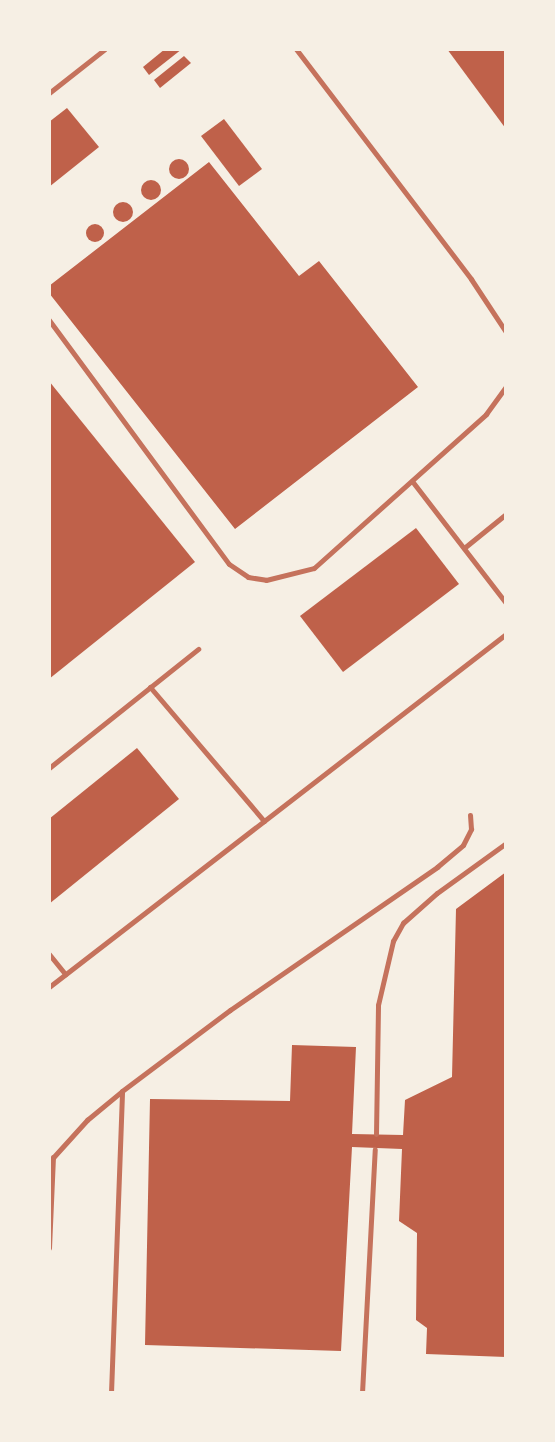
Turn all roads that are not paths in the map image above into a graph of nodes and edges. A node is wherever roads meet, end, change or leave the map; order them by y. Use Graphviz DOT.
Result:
graph roads {
  1 [pos="105,49"];
  2 [pos="296,49"];
  3 [pos="49,93"];
  4 [pos="49,320"];
  5 [pos="506,332"];
  6 [pos="506,386"];
  7 [pos="412,481"];
  8 [pos="506,514"];
  9 [pos="464,548"];
  10 [pos="506,603"];
  11 [pos="506,634"];
  12 [pos="198,649"];
  13 [pos="150,687"];
  14 [pos="49,768"];
  15 [pos="470,815"];
  16 [pos="264,821"];
  17 [pos="506,843"];
  18 [pos="49,954"];
  19 [pos="65,974"];
  20 [pos="49,987"];
  21 [pos="122,1091"];
  22 [pos="376,1134"];
  23 [pos="375,1149"];
  24 [pos="51,1159"];
  25 [pos="49,1248"];
  26 [pos="111,1393"];
  27 [pos="362,1393"];
  1 -- 3 [label="lane"];
  2 -- 5 [label="lane"];
  4 -- 7 [label="lane"];
  6 -- 7 [label="lane"];
  7 -- 9 [label="lane"];
  8 -- 9 [label="lane"];
  9 -- 10 [label="lane"];
  11 -- 16 [label="lane"];
  12 -- 13 [label="lane"];
  13 -- 14 [label="lane"];
  13 -- 16 [label="lane"];
  15 -- 21 [label="lane"];
  16 -- 19 [label="lane"];
  17 -- 22 [label="lane"];
  18 -- 19 [label="lane"];
  19 -- 20 [label="lane"];
  21 -- 24 [label="lane"];
  21 -- 26 [label="lane"];
  23 -- 27 [label="lane"];
  24 -- 25 [label="lane"];
}
